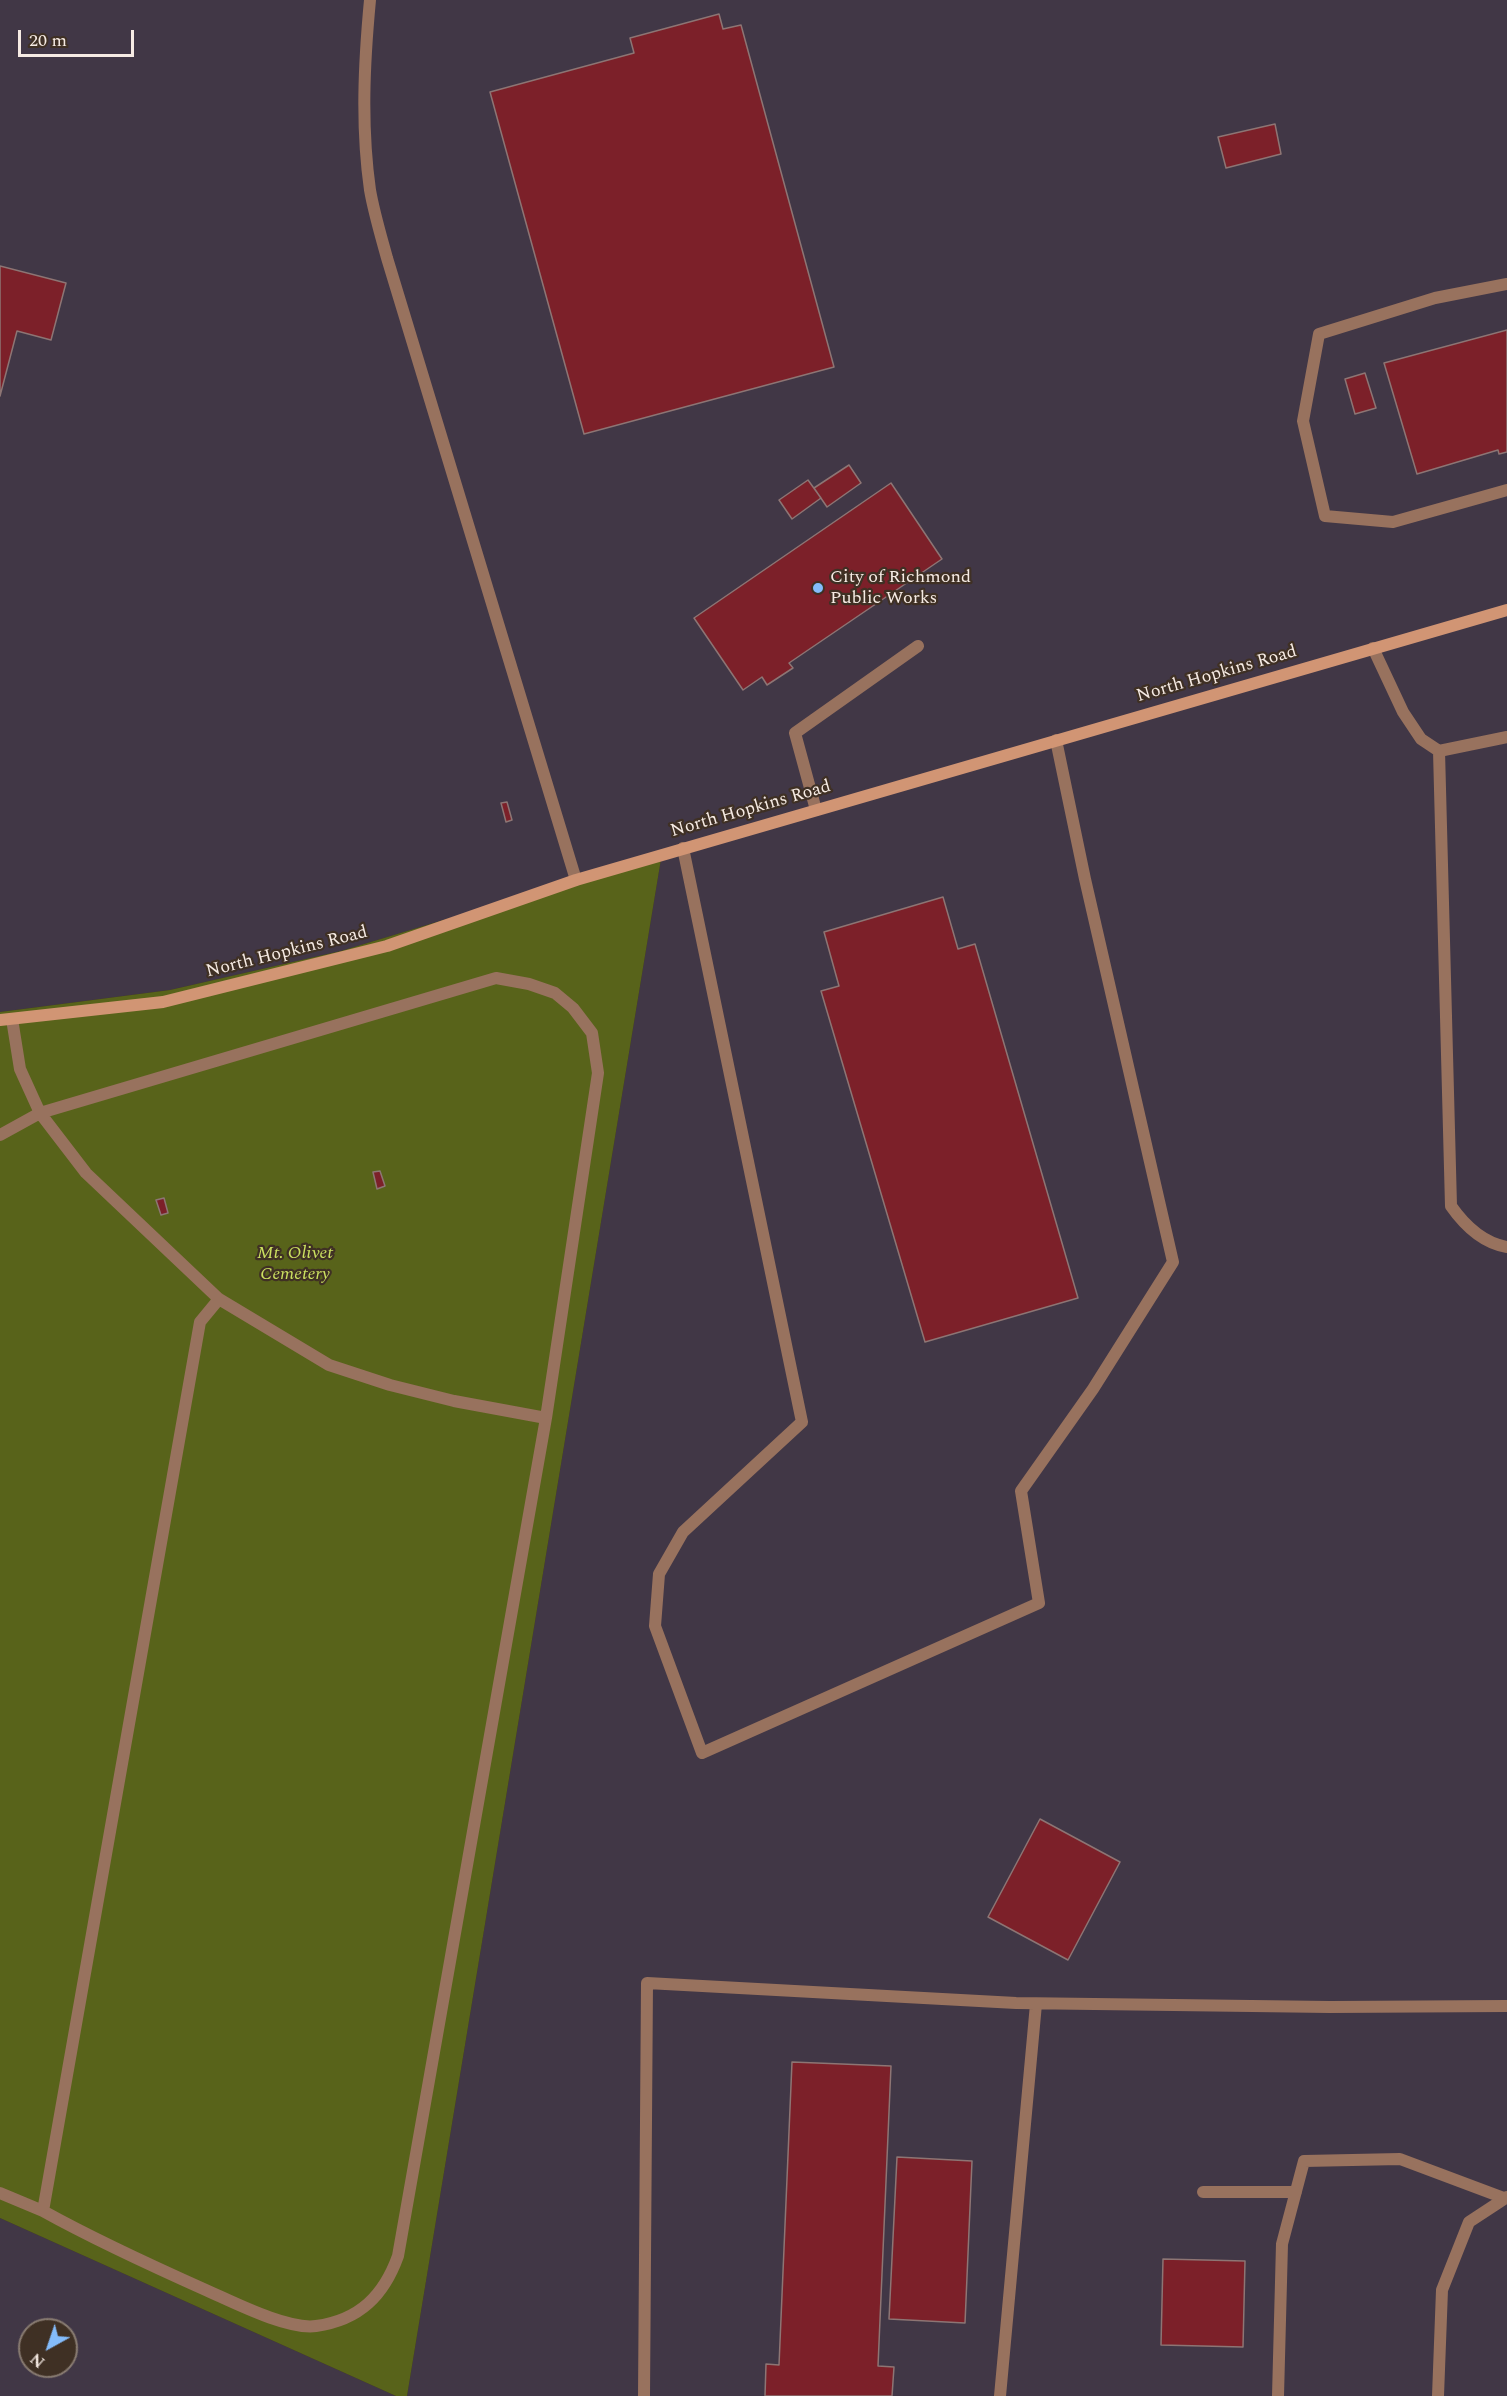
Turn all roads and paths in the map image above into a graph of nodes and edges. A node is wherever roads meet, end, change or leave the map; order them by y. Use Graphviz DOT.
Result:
graph roads {
  1 [pos="370,0"];
  2 [pos="1507,284"];
  3 [pos="1507,489"];
  4 [pos="1507,609"];
  5 [pos="918,646"];
  6 [pos="1373,648"];
  7 [pos="1507,736"];
  8 [pos="1056,740"];
  9 [pos="1439,751"];
  10 [pos="816,810"];
  11 [pos="682,848"];
  12 [pos="576,880"];
  13 [pos="6,1020"];
  14 [pos="40,1113"];
  15 [pos="0,1135"];
  16 [pos="1507,1247"];
  17 [pos="219,1299"];
  18 [pos="546,1418"];
  19 [pos="1036,2004"];
  20 [pos="1507,2006"];
  21 [pos="1203,2192"];
  22 [pos="1296,2192"];
  23 [pos="0,2193"];
  24 [pos="1506,2198"];
  25 [pos="43,2211"];
  26 [pos="644,2396"];
  27 [pos="1000,2396"];
  28 [pos="1278,2396"];
  29 [pos="1438,2396"];
  1 -- 12 [label="lane"];
  2 -- 3 [label="lane"];
  4 -- 6 [label="main road, North Hopkins Road"];
  5 -- 10 [label="lane"];
  6 -- 8 [label="main road, North Hopkins Road"];
  6 -- 9 [label="lane"];
  7 -- 9 [label="lane"];
  8 -- 10 [label="main road, North Hopkins Road"];
  8 -- 11 [label="lane"];
  9 -- 16 [label="lane"];
  10 -- 11 [label="main road, North Hopkins Road"];
  11 -- 12 [label="main road, North Hopkins Road"];
  12 -- 13 [label="main road, North Hopkins Road"];
  13 -- 14 [label="lane"];
  14 -- 15 [label="lane"];
  14 -- 17 [label="lane"];
  14 -- 18 [label="lane"];
  17 -- 18 [label="lane"];
  17 -- 25 [label="lane"];
  18 -- 25 [label="lane"];
  19 -- 20 [label="lane"];
  19 -- 26 [label="lane"];
  19 -- 27 [label="lane"];
  21 -- 22 [label="lane"];
  22 -- 24 [label="lane"];
  22 -- 28 [label="lane"];
  23 -- 25 [label="lane"];
  24 -- 29 [label="lane"];
}
